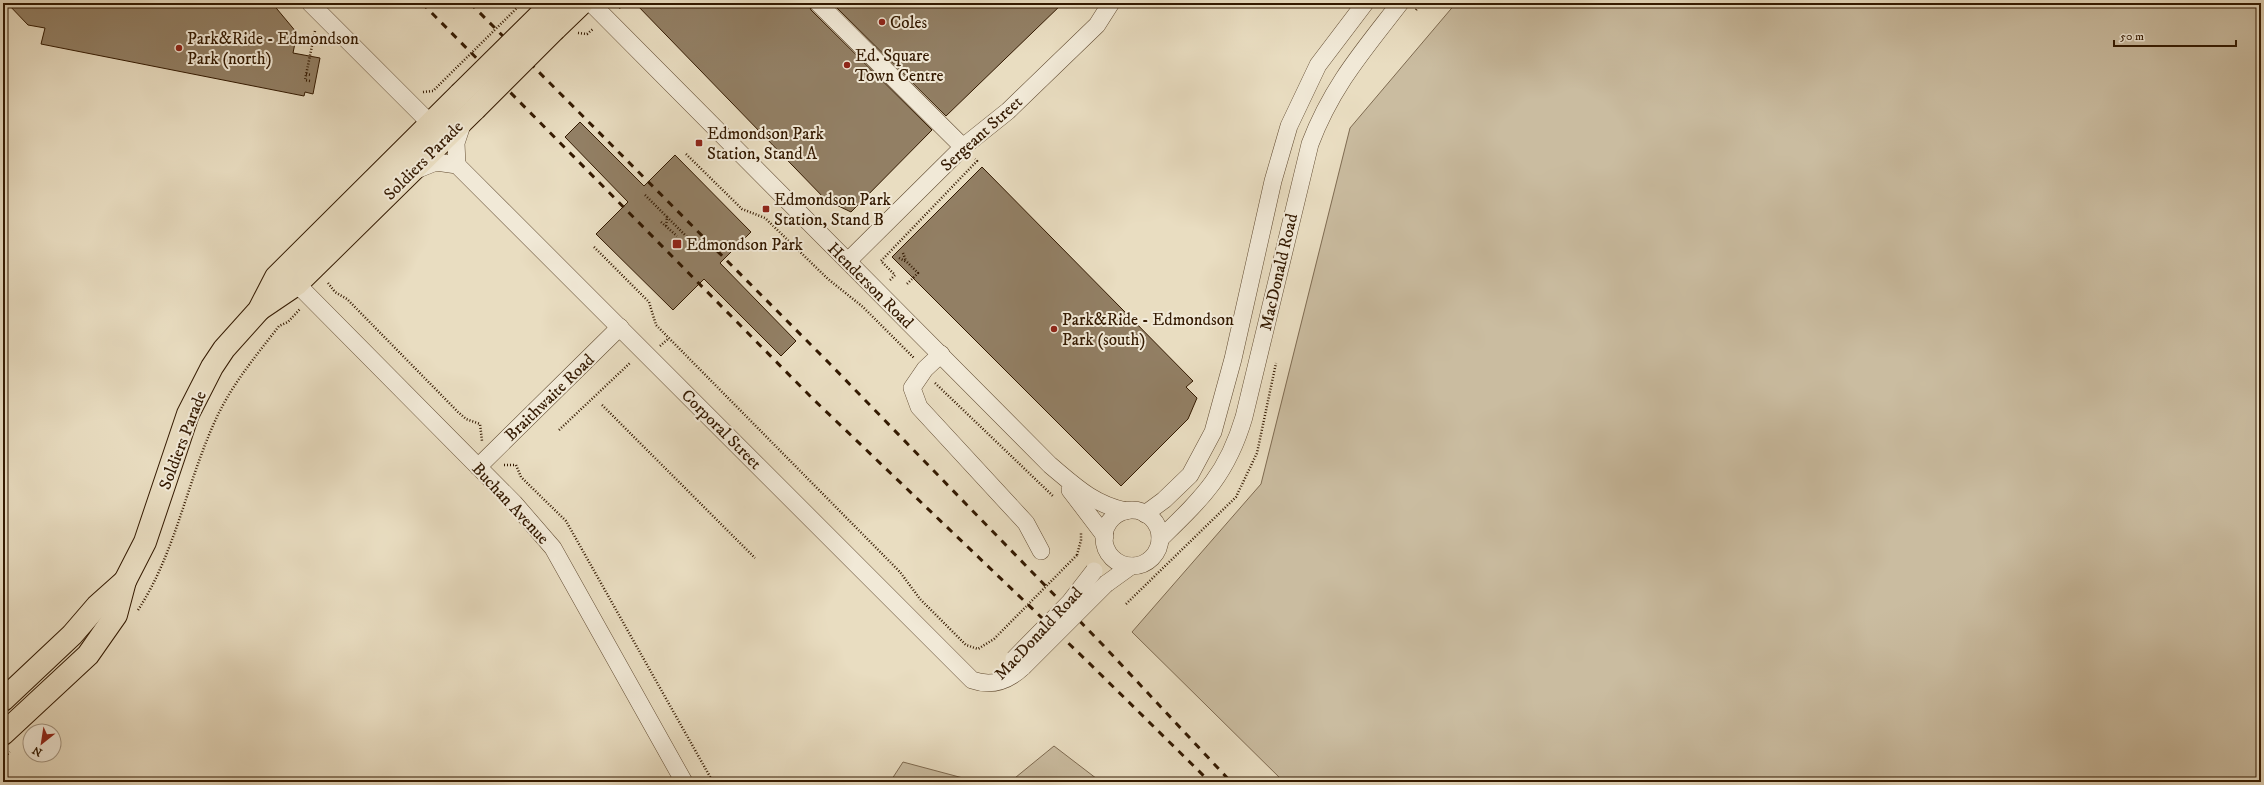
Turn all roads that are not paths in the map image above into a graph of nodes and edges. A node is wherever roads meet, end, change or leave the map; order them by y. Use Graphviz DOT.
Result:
graph roads {
  1 [pos="310,3"];
  2 [pos="582,3"];
  3 [pos="591,3"];
  4 [pos="818,3"];
  5 [pos="1111,3"];
  6 [pos="1365,3"];
  7 [pos="1400,3"];
  8 [pos="549,16"];
  9 [pos="1318,65"];
  10 [pos="1340,81"];
  11 [pos="469,115"];
  12 [pos="431,124"];
  13 [pos="963,147"];
  14 [pos="457,165"];
  15 [pos="411,172"];
  16 [pos="848,261"];
  17 [pos="297,284"];
  18 [pos="259,310"];
  19 [pos="620,327"];
  20 [pos="940,354"];
  21 [pos="1050,465"];
  22 [pos="478,467"];
  23 [pos="1126,511"];
  24 [pos="1146,514"];
  25 [pos="1160,539"];
  26 [pos="1106,544"];
  27 [pos="1042,551"];
  28 [pos="1131,566"];
  29 [pos="125,581"];
  30 [pos="1018,663"];
  31 [pos="992,683"];
  32 [pos="3,700"];
  33 [pos="3,734"];
  34 [pos="684,782"];
  1 -- 12 [label="street"];
  2 -- 8 [label="main road, Soldiers Parade"];
  3 -- 16 [label="street, Henderson Road"];
  4 -- 13 [label="street"];
  5 -- 13 [label="street, Sergeant Street"];
  6 -- 9 [label="street, MacDonald Road"];
  7 -- 10 [label="street, MacDonald Road"];
  8 -- 11 [label="main road, Soldiers Parade, bridge"];
  8 -- 12 [label="main road, Soldiers Parade, bridge"];
  9 -- 10 [label="street"];
  9 -- 24 [label="street, MacDonald Road"];
  10 -- 25 [label="street, MacDonald Road"];
  11 -- 14 [label="street"];
  11 -- 15 [label="main road, Soldiers Parade"];
  12 -- 18 [label="main road, Soldiers Parade"];
  13 -- 16 [label="street, Sergeant Street"];
  14 -- 15 [label="street"];
  14 -- 19 [label="street, Corporal Street"];
  15 -- 17 [label="main road, Soldiers Parade"];
  16 -- 20 [label="street, Henderson Road"];
  17 -- 18 [label="main road, Soldiers Parade"];
  17 -- 22 [label="street, Buchan Avenue"];
  18 -- 29 [label="main road, Soldiers Parade"];
  19 -- 22 [label="street, Braithwaite Road"];
  19 -- 31 [label="street, Corporal Street"];
  20 -- 21 [label="street, Henderson Road"];
  20 -- 27 [label="street"];
  21 -- 23 [label="street, Henderson Road"];
  21 -- 26 [label="street, Henderson Road"];
  22 -- 34 [label="street, Buchan Avenue"];
  23 -- 24 [label="street"];
  23 -- 26 [label="street"];
  24 -- 25 [label="street"];
  25 -- 28 [label="street"];
  26 -- 28 [label="street"];
  26 -- 30 [label="street, MacDonald Road, bridge"];
  28 -- 30 [label="street, MacDonald Road, bridge"];
  29 -- 32 [label="main road, Soldiers Parade"];
  29 -- 33 [label="main road, Soldiers Parade"];
  30 -- 31 [label="street, MacDonald Road"];
}
